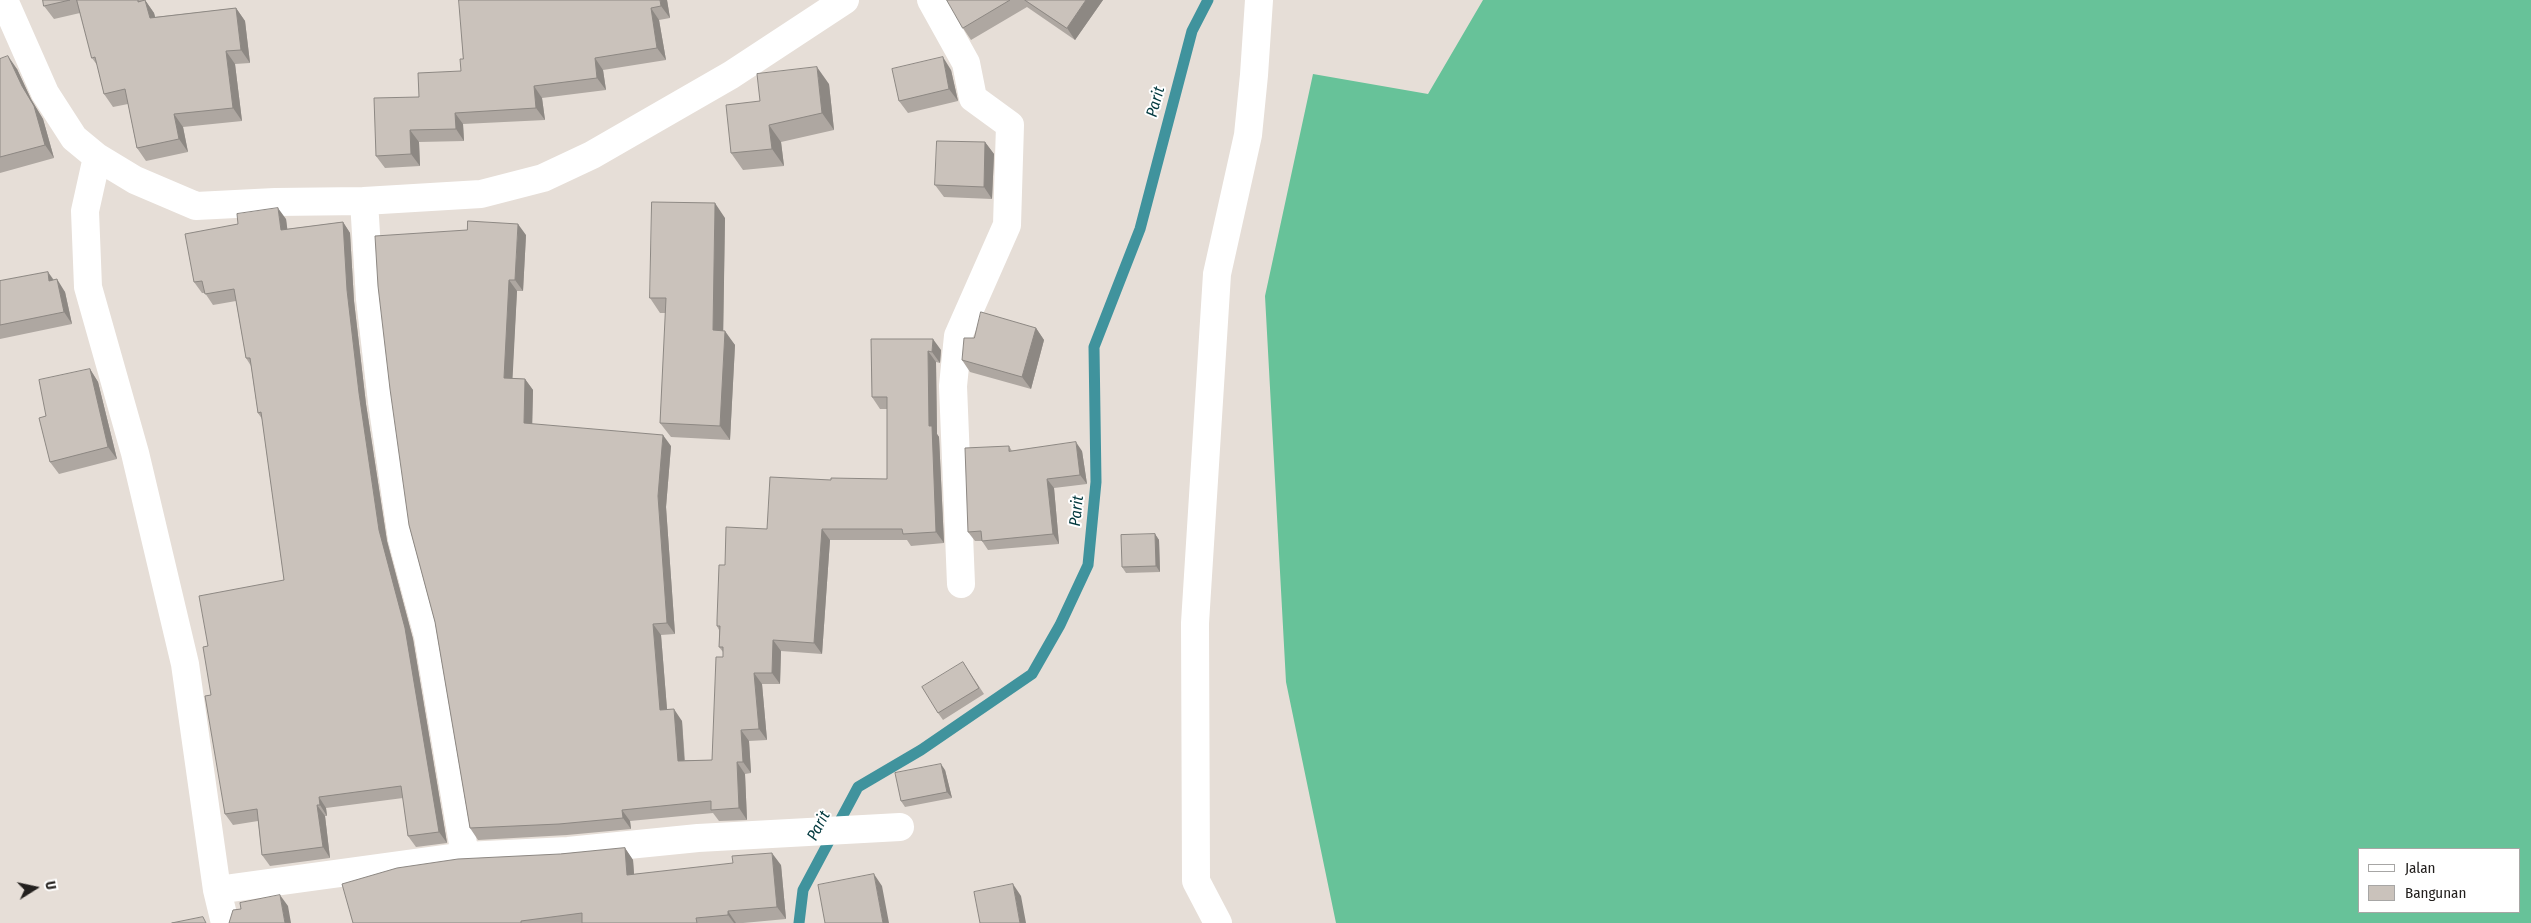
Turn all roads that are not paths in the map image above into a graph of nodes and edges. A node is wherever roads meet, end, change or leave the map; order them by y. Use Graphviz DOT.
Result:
graph roads {
  1 [pos="4,0"];
  2 [pos="845,0"];
  3 [pos="931,0"];
  4 [pos="1259,0"];
  5 [pos="98,157"];
  6 [pos="364,201"];
  7 [pos="961,584"];
  8 [pos="900,827"];
  9 [pos="465,856"];
  10 [pos="217,890"];
  11 [pos="225,923"];
  12 [pos="1218,923"];
  1 -- 5 [label="street"];
  2 -- 6 [label="street"];
  3 -- 7 [label="street"];
  4 -- 12 [label="street"];
  5 -- 6 [label="street"];
  5 -- 10 [label="street"];
  6 -- 9 [label="street"];
  8 -- 9 [label="street"];
  9 -- 10 [label="street"];
  10 -- 11 [label="street"];
}
